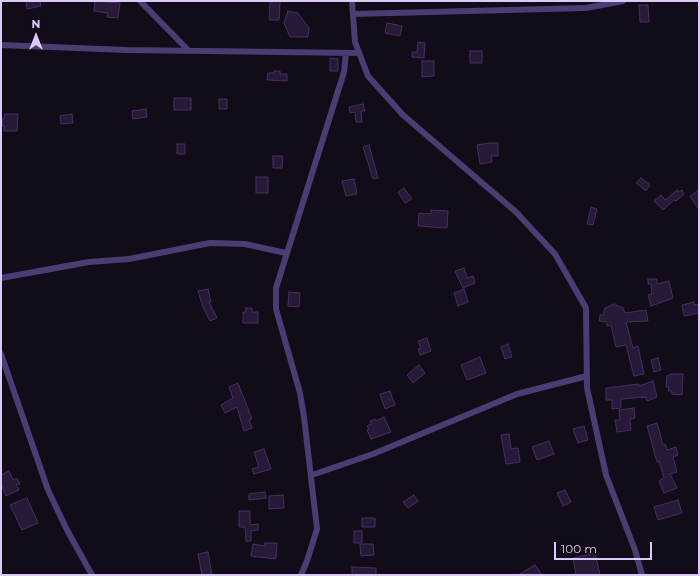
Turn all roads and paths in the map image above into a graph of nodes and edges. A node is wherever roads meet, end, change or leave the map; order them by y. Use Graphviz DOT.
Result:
graph roads {
  1 [pos="140,1"];
  2 [pos="352,1"];
  3 [pos="623,1"];
  4 [pos="353,14"];
  5 [pos="1,45"];
  6 [pos="189,51"];
  7 [pos="346,53"];
  8 [pos="359,53"];
  9 [pos="286,253"];
  10 [pos="1,278"];
  11 [pos="1,354"];
  12 [pos="587,376"];
  13 [pos="312,475"];
  14 [pos="92,575"];
  15 [pos="301,575"];
  16 [pos="642,575"];
  1 -- 6 [label="street"];
  2 -- 4 [label="street"];
  3 -- 4 [label="street"];
  4 -- 8 [label="street"];
  5 -- 6 [label="street"];
  6 -- 7 [label="street"];
  7 -- 8 [label="street"];
  7 -- 9 [label="street"];
  8 -- 12 [label="street"];
  9 -- 10 [label="street"];
  9 -- 13 [label="street"];
  11 -- 14 [label="street"];
  12 -- 13 [label="street"];
  12 -- 16 [label="street"];
  13 -- 15 [label="street"];
}
